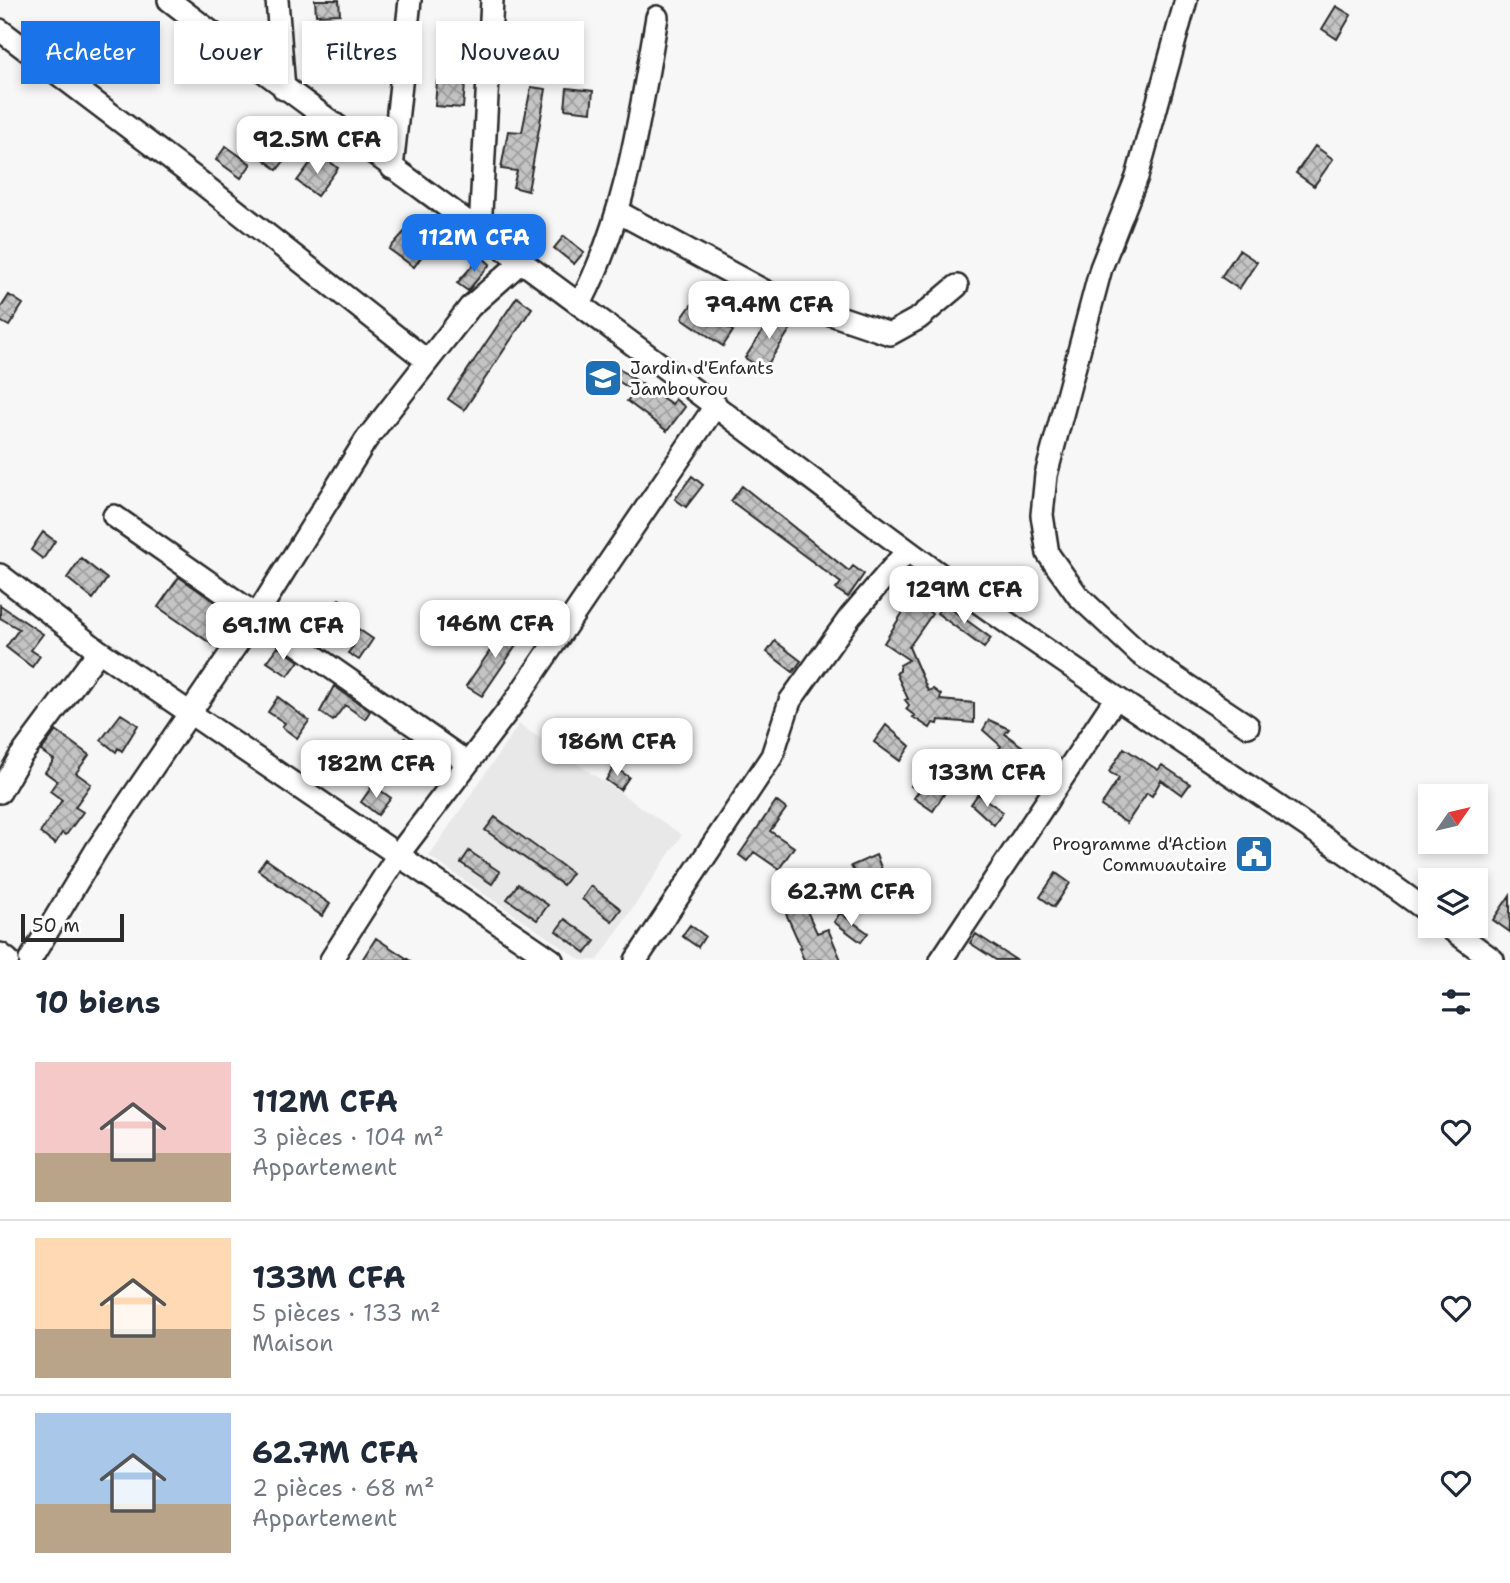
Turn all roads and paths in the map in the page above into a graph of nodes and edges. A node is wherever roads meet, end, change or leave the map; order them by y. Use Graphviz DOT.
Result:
graph roads {
  1 [pos="169,0"];
  2 [pos="277,0"];
  3 [pos="410,0"];
  4 [pos="492,0"];
  5 [pos="1186,0"];
  6 [pos="657,17"];
  7 [pos="0,30"];
  8 [pos="284,89"];
  9 [pos="392,168"];
  10 [pos="618,212"];
  11 [pos="480,231"];
  12 [pos="522,261"];
  13 [pos="957,286"];
  14 [pos="580,304"];
  15 [pos="426,360"];
  16 [pos="716,405"];
  17 [pos="114,516"];
  18 [pos="907,551"];
  19 [pos="0,564"];
  20 [pos="6,579"];
  21 [pos="256,616"];
  22 [pos="99,651"];
  23 [pos="1115,699"];
  24 [pos="191,714"];
  25 [pos="1248,726"];
  26 [pos="468,763"];
  27 [pos="0,792"];
  28 [pos="398,855"];
  29 [pos="1418,904"];
  30 [pos="1463,938"];
  31 [pos="0,954"];
  32 [pos="8,960"];
  33 [pos="30,960"];
  34 [pos="331,960"];
  35 [pos="552,960"];
  36 [pos="636,960"];
  37 [pos="941,960"];
  38 [pos="1493,960"];
  1 -- 8 [label="street"];
  2 -- 8 [label="street"];
  3 -- 9 [label="street"];
  4 -- 11 [label="street"];
  5 -- 25 [label="street"];
  6 -- 10 [label="street"];
  7 -- 15 [label="street"];
  8 -- 9 [label="street"];
  9 -- 11 [label="street"];
  10 -- 13 [label="street"];
  10 -- 14 [label="street"];
  11 -- 12 [label="street"];
  12 -- 14 [label="street"];
  12 -- 15 [label="street"];
  14 -- 16 [label="street"];
  15 -- 21 [label="street"];
  16 -- 18 [label="street"];
  16 -- 26 [label="street"];
  17 -- 21 [label="street"];
  18 -- 23 [label="street"];
  18 -- 36 [label="street"];
  19 -- 20 [label="street"];
  20 -- 22 [label="street"];
  21 -- 24 [label="street"];
  21 -- 26 [label="street"];
  22 -- 24 [label="street"];
  22 -- 27 [label="street"];
  23 -- 29 [label="street"];
  23 -- 37 [label="street"];
  24 -- 28 [label="street"];
  24 -- 33 [label="street"];
  26 -- 28 [label="street"];
  28 -- 34 [label="street"];
  28 -- 35 [label="street"];
  30 -- 38 [label="street"];
  31 -- 32 [label="street"];
}
